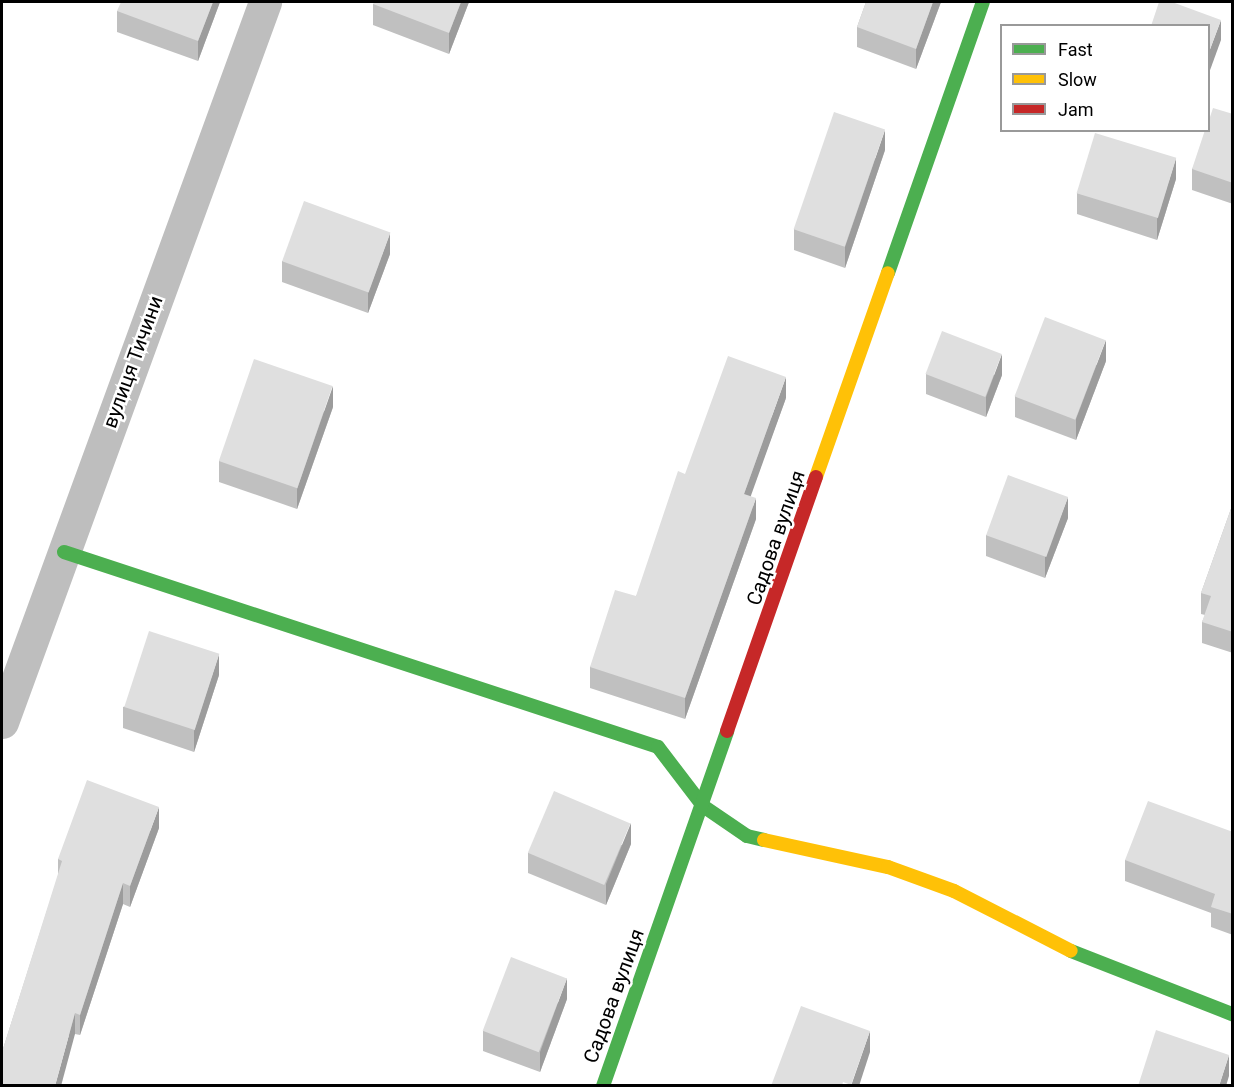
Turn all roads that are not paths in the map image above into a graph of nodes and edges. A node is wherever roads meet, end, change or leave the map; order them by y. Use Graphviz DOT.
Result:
graph roads {
  1 [pos="265,2"];
  2 [pos="983,2"];
  3 [pos="64,552"];
  4 [pos="2,722"];
  5 [pos="703,806"];
  6 [pos="1233,1014"];
  7 [pos="603,1086"];
  1 -- 3 [label="street, вулиця Тичини"];
  2 -- 5 [label="street, Садова вулиця"];
  3 -- 4 [label="street, вулиця Тичини"];
  3 -- 5 [label="street"];
  5 -- 6 [label="street"];
  5 -- 7 [label="street, Садова вулиця"];
}
